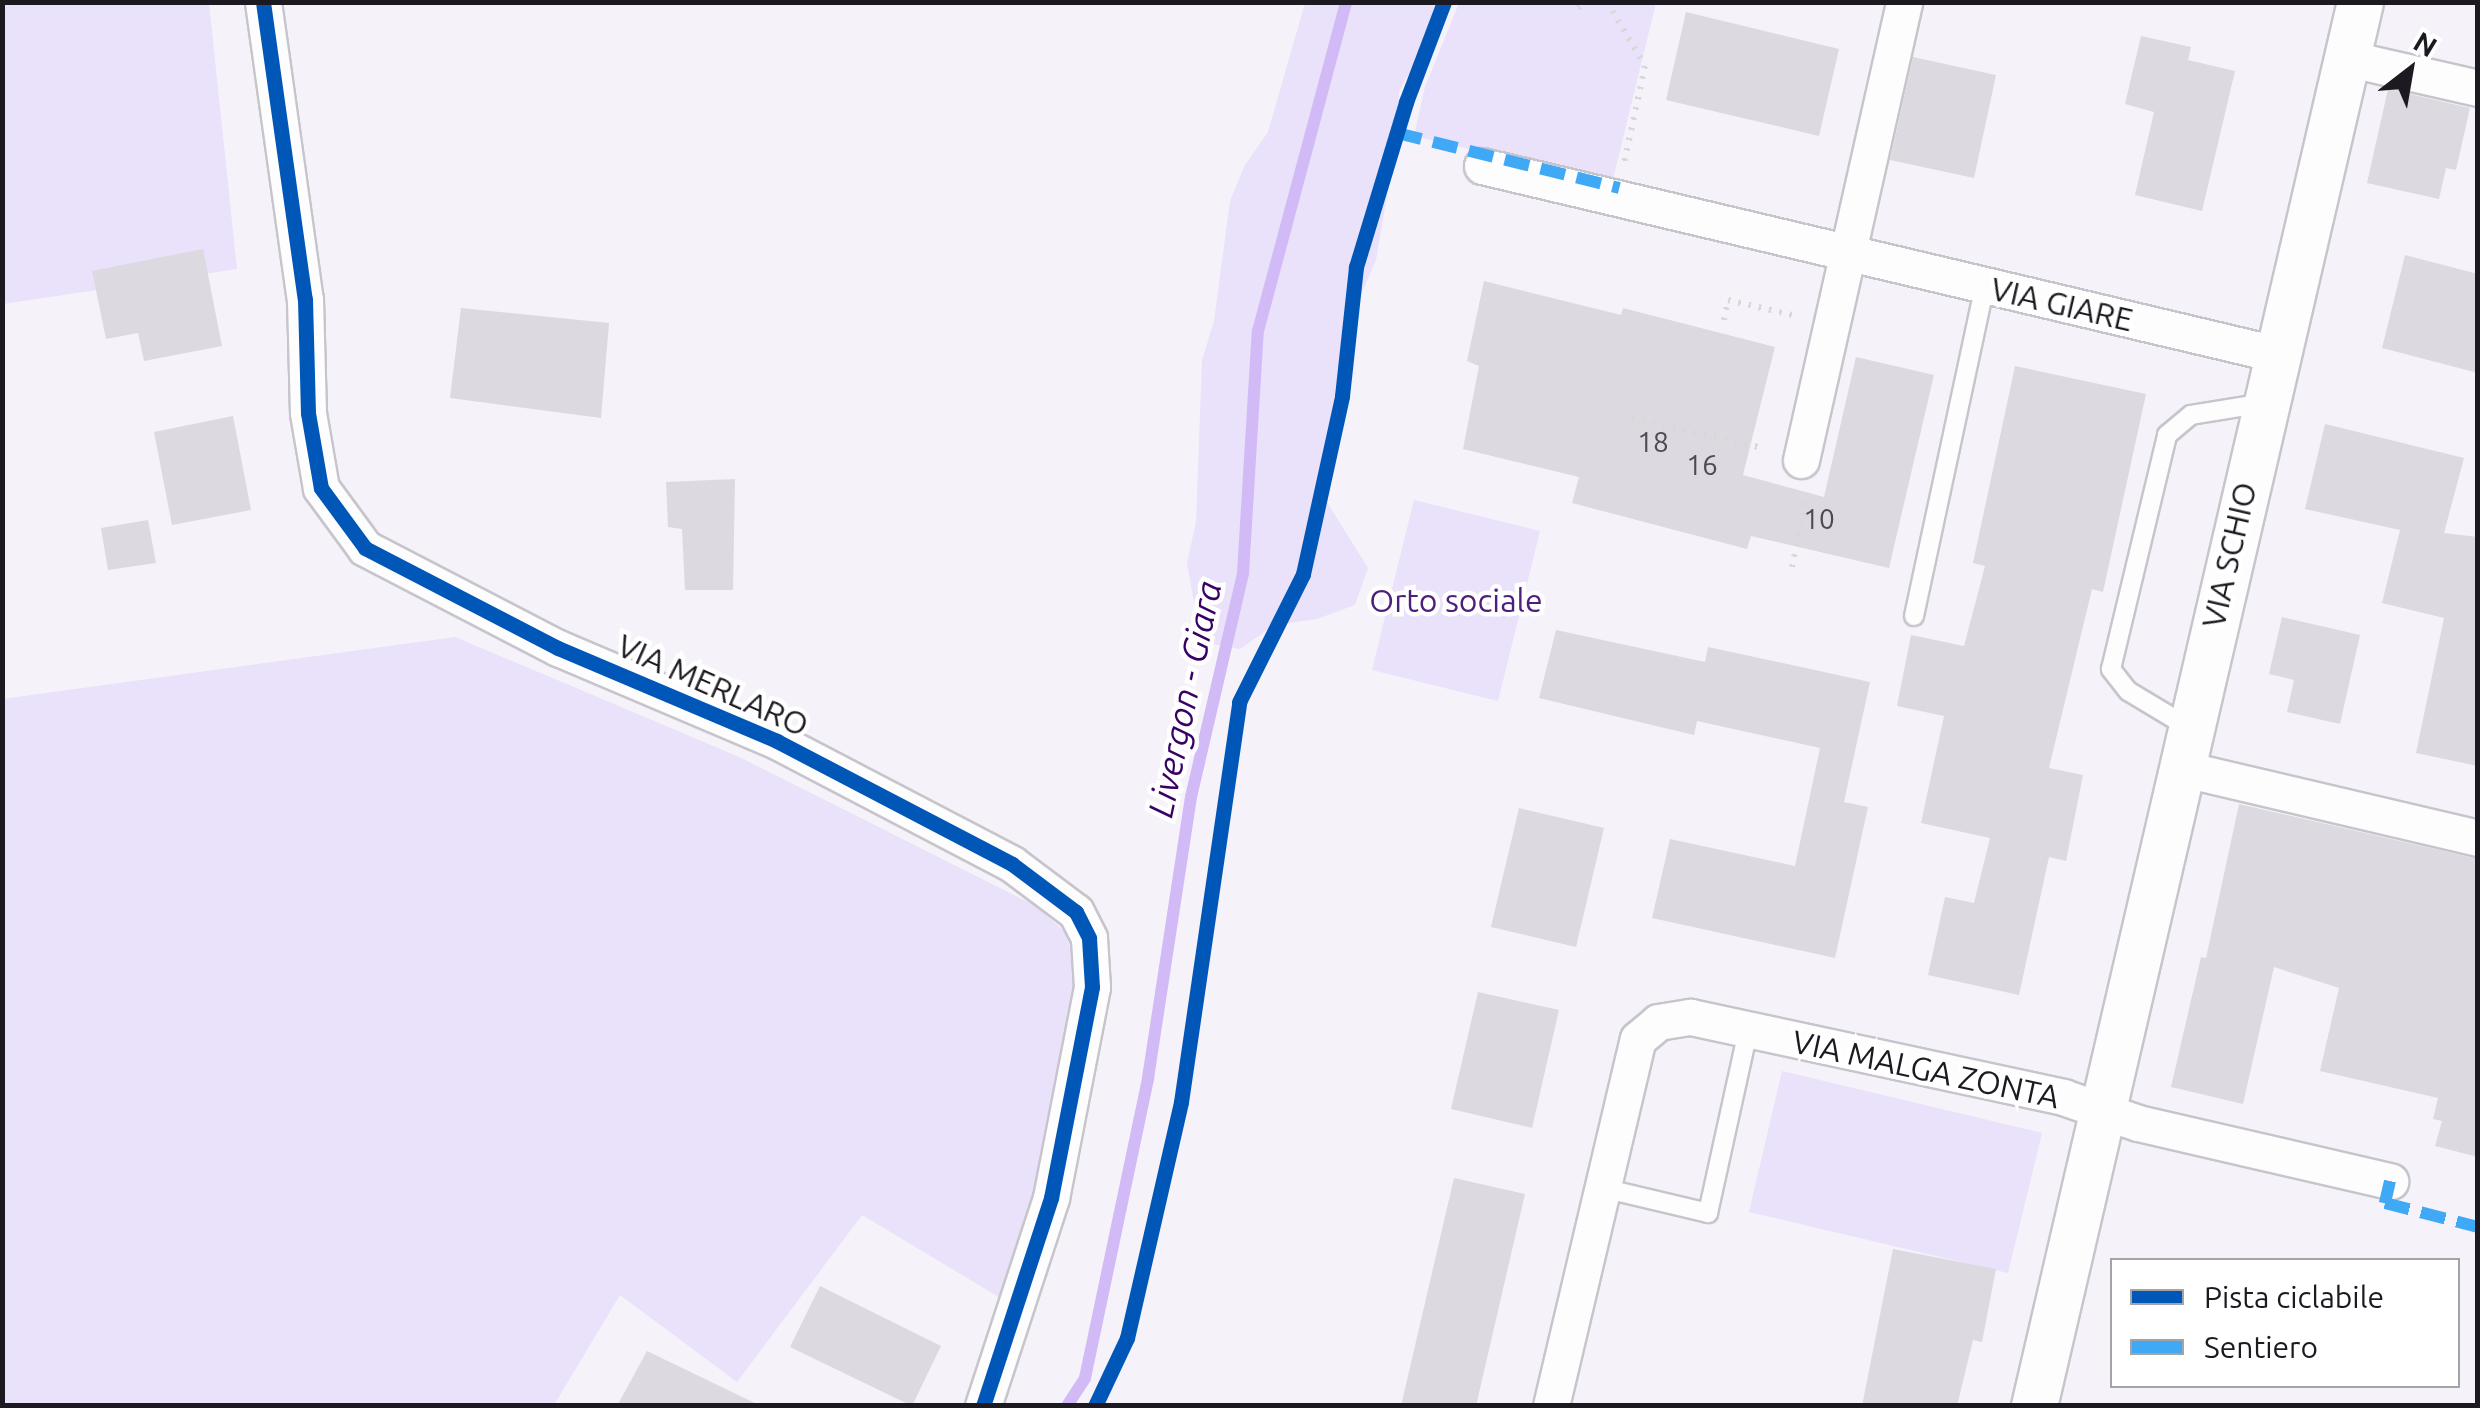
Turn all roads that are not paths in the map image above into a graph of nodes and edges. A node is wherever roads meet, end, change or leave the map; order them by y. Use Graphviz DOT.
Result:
graph roads {
  1 [pos="263,2"];
  2 [pos="1904,2"];
  3 [pos="2360,2"];
  4 [pos="2346,58"];
  5 [pos="2478,88"];
  6 [pos="1482,166"];
  7 [pos="1848,253"];
  8 [pos="1985,286"];
  9 [pos="2276,354"];
  10 [pos="2265,402"];
  11 [pos="1802,459"];
  12 [pos="1914,616"];
  13 [pos="2185,748"];
  14 [pos="2478,838"];
  15 [pos="1748,1031"];
  16 [pos="2103,1109"];
  17 [pos="2390,1181"];
  18 [pos="1603,1188"];
  19 [pos="983,1406"];
  20 [pos="1552,1406"];
  21 [pos="2034,1406"];
  1 -- 19 [label="street, VIA MERLARO"];
  2 -- 7 [label="street"];
  3 -- 4 [label="street, VIA SCHIO"];
  4 -- 5 [label="street"];
  4 -- 9 [label="street, VIA SCHIO"];
  6 -- 7 [label="street, VIA GIARE"];
  7 -- 8 [label="street, VIA GIARE"];
  7 -- 11 [label="street"];
  8 -- 9 [label="street, VIA GIARE"];
  8 -- 12 [label="lane"];
  9 -- 10 [label="street, VIA SCHIO"];
  10 -- 13 [label="street, VIA SCHIO"];
  10 -- 13 [label="lane"];
  13 -- 14 [label="street"];
  13 -- 16 [label="street, VIA SCHIO"];
  15 -- 16 [label="street, VIA MALGA ZONTA"];
  15 -- 18 [label="street, VIA MALGA ZONTA"];
  15 -- 18 [label="lane, VIA MALGA ZONTA"];
  16 -- 17 [label="street"];
  16 -- 21 [label="street, VIA SCHIO"];
  18 -- 20 [label="street, VIA MALGA ZONTA"];
}
